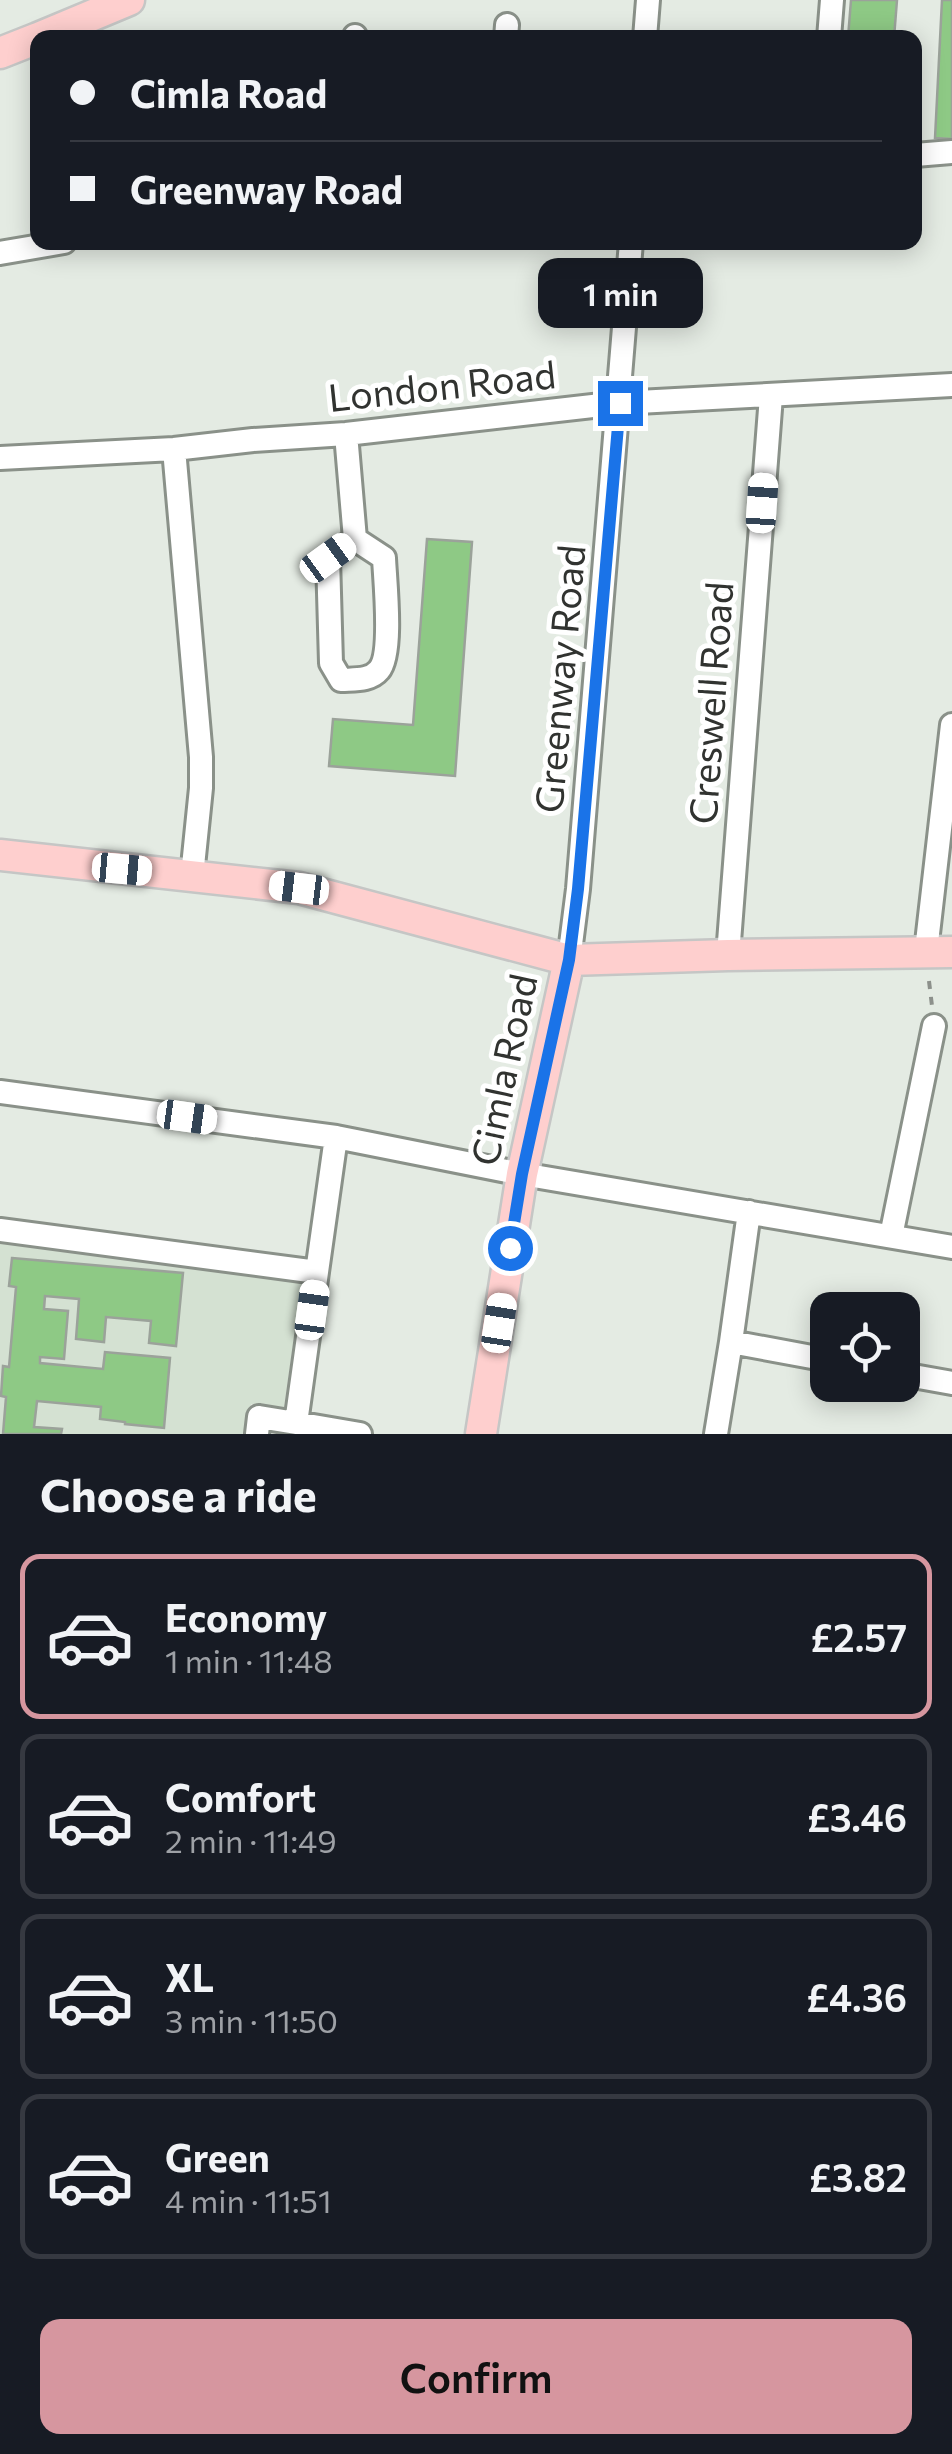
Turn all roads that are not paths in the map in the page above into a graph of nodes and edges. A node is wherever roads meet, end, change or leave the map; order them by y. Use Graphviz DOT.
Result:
graph roads {
  1 [pos="129,0"];
  2 [pos="648,0"];
  3 [pos="832,0"];
  4 [pos="57,30"];
  5 [pos="646,30"];
  6 [pos="830,30"];
  7 [pos="30,41"];
  8 [pos="0,53"];
  9 [pos="952,152"];
  10 [pos="922,154"];
  11 [pos="30,248"];
  12 [pos="630,250"];
  13 [pos="0,253"];
  14 [pos="952,385"];
  15 [pos="771,396"];
  16 [pos="620,403"];
  17 [pos="346,434"];
  18 [pos="174,448"];
  19 [pos="0,458"];
  20 [pos="355,539"];
  21 [pos="952,725"];
  22 [pos="0,855"];
  23 [pos="192,876"];
  24 [pos="939,952"];
  25 [pos="728,955"];
  26 [pos="569,960"];
  27 [pos="934,1026"];
  28 [pos="0,1092"];
  29 [pos="336,1137"];
  30 [pos="522,1174"];
  31 [pos="749,1212"];
  32 [pos="0,1230"];
  33 [pos="891,1236"];
  34 [pos="952,1247"];
  35 [pos="317,1272"];
  36 [pos="731,1342"];
  37 [pos="810,1357"];
  38 [pos="920,1377"];
  39 [pos="952,1383"];
  40 [pos="296,1423"];
  41 [pos="257,1434"];
  42 [pos="360,1434"];
  43 [pos="482,1434"];
  44 [pos="716,1434"];
  1 -- 4 [label="main road"];
  2 -- 5 [label="street"];
  3 -- 6 [label="street"];
  7 -- 8 [label="main road"];
  9 -- 10 [label="street"];
  11 -- 13 [label="street"];
  12 -- 16 [label="street, Greenway Road"];
  14 -- 15 [label="street, London Road"];
  15 -- 16 [label="street, London Road"];
  15 -- 25 [label="street, Creswell Road"];
  16 -- 17 [label="street, London Road"];
  16 -- 26 [label="street, Greenway Road"];
  17 -- 18 [label="street, London Road"];
  17 -- 20 [label="street"];
  18 -- 19 [label="street, London Road"];
  18 -- 23 [label="street"];
  20 -- 20 [label="street"];
  21 -- 24 [label="street"];
  22 -- 23 [label="main road"];
  23 -- 26 [label="main road"];
  24 -- 25 [label="main road"];
  25 -- 26 [label="main road"];
  26 -- 30 [label="main road, Cimla Road"];
  27 -- 33 [label="street"];
  28 -- 29 [label="street"];
  29 -- 30 [label="street"];
  29 -- 35 [label="street"];
  30 -- 31 [label="street"];
  30 -- 43 [label="main road, Cimla Road"];
  31 -- 33 [label="street"];
  31 -- 36 [label="street"];
  32 -- 35 [label="street"];
  33 -- 34 [label="street"];
  35 -- 40 [label="street"];
  36 -- 37 [label="street"];
  36 -- 44 [label="street"];
  38 -- 39 [label="street"];
  40 -- 41 [label="street"];
  40 -- 42 [label="street"];
}
